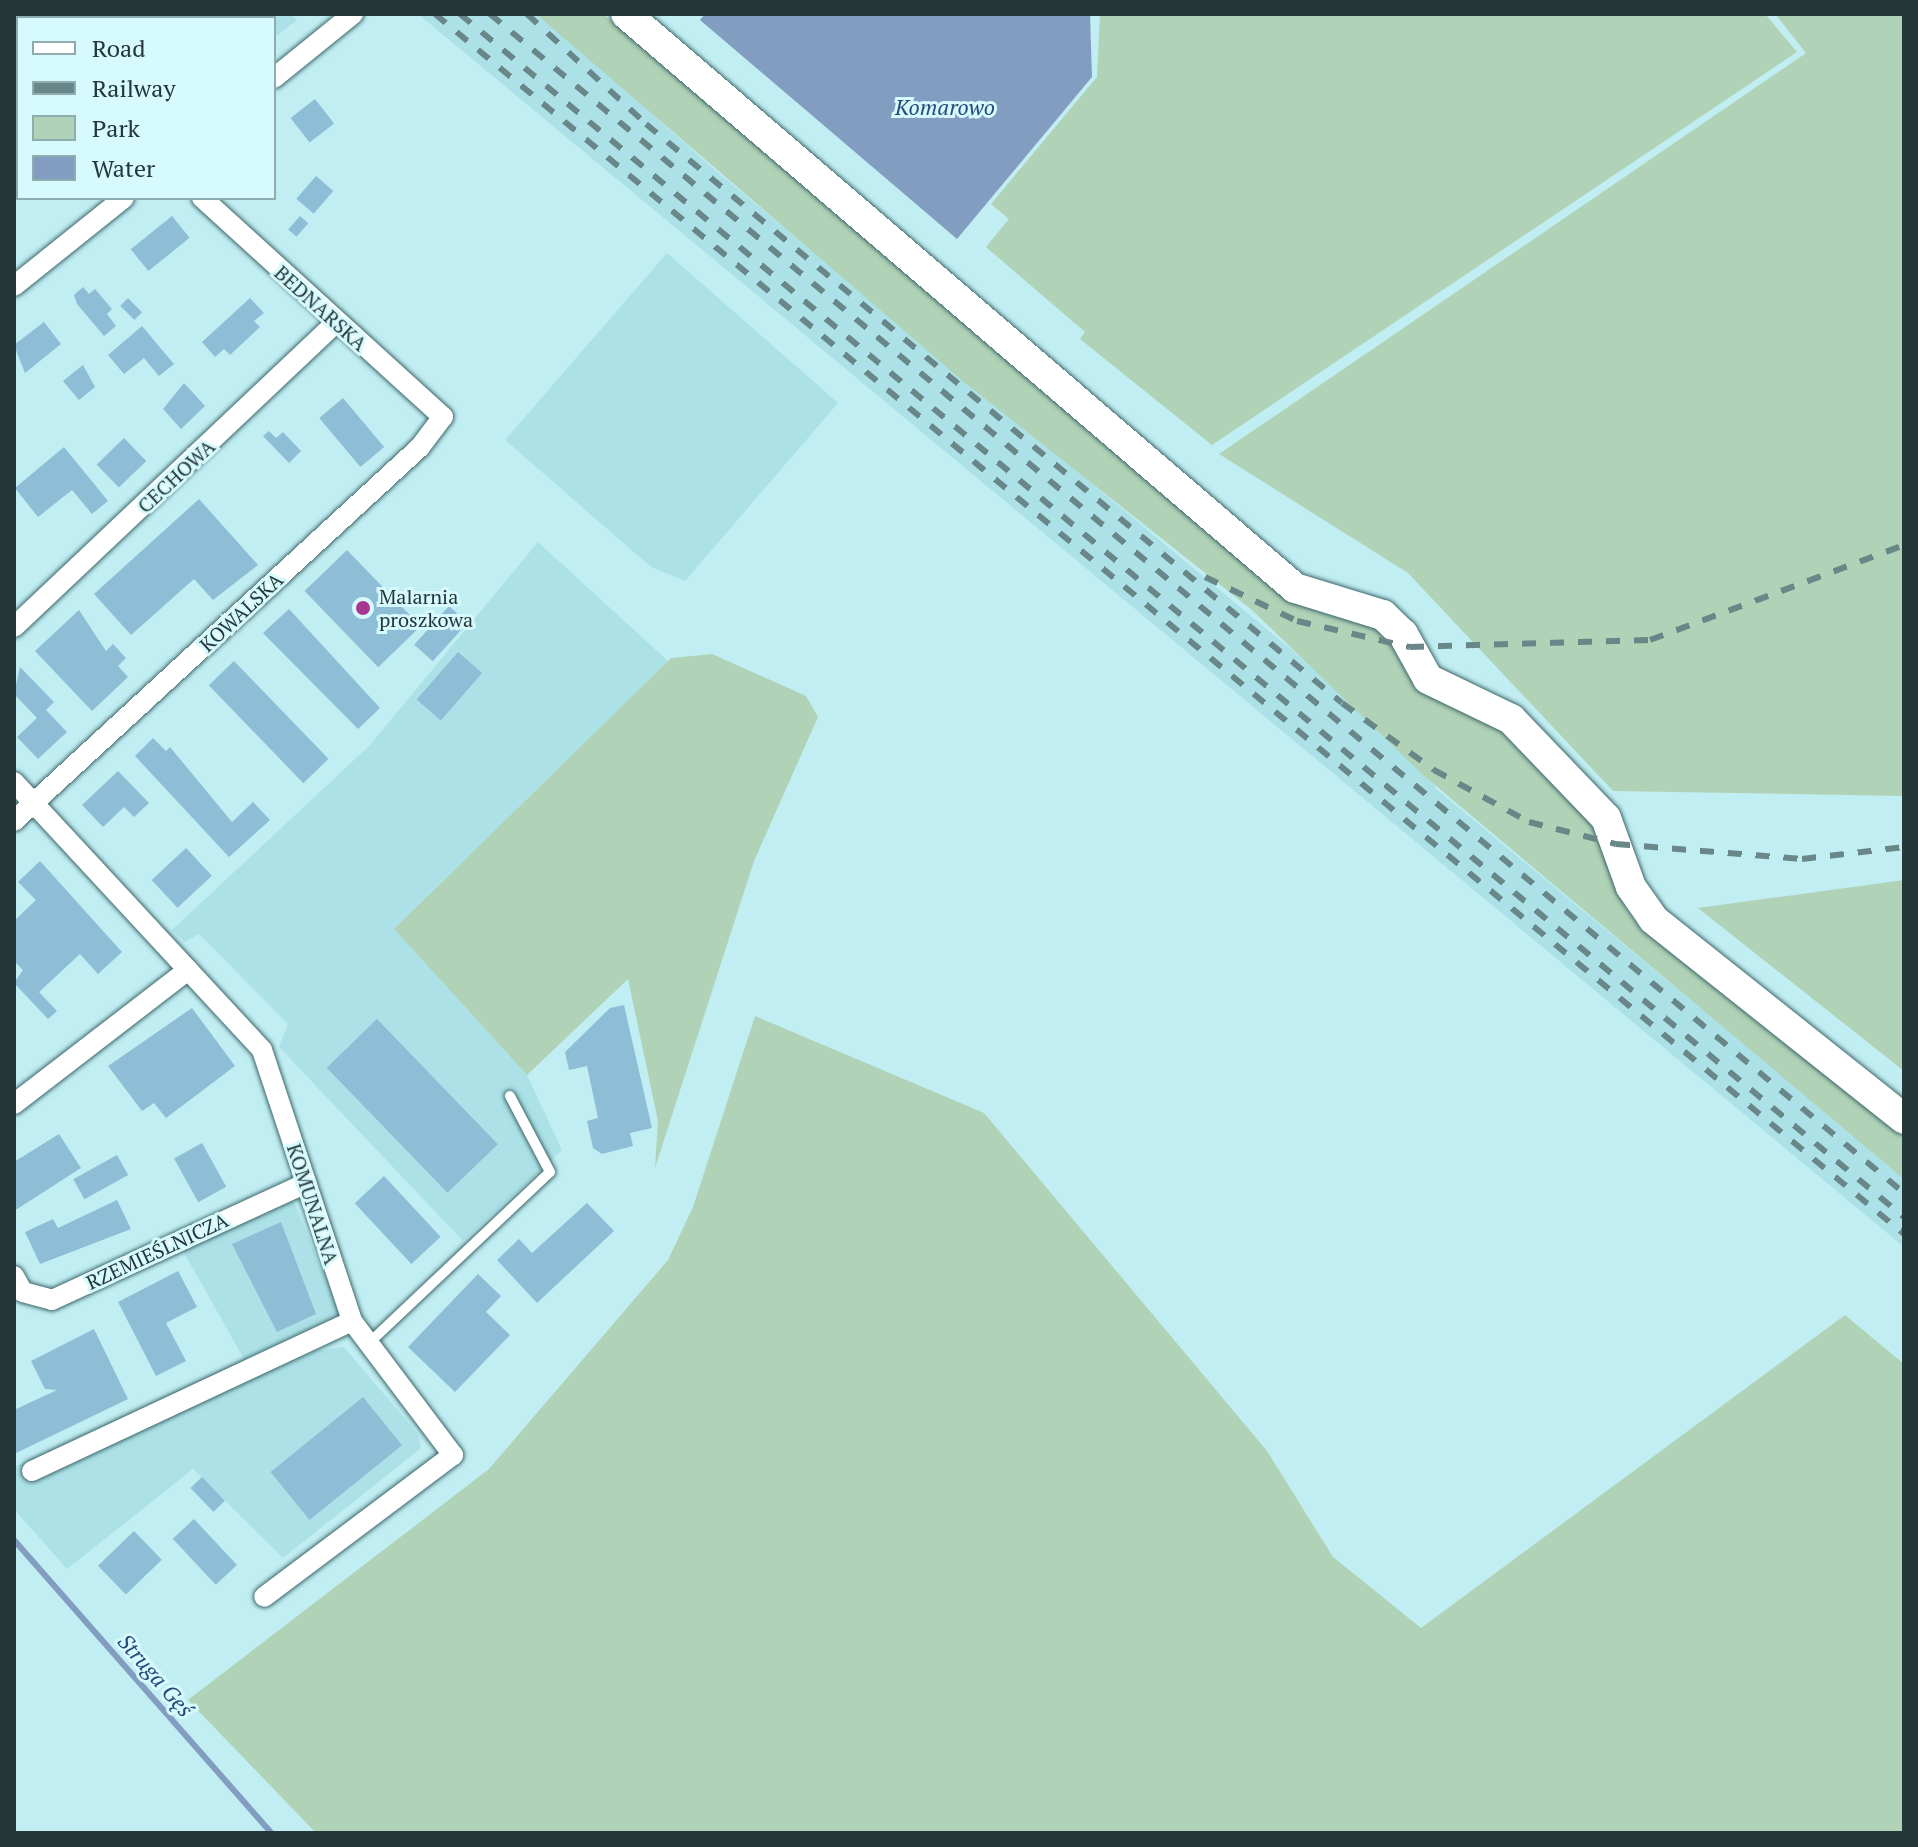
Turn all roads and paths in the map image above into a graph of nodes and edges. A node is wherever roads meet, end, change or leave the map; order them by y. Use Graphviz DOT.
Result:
graph roads {
  1 [pos="353,14"];
  2 [pos="626,14"];
  3 [pos="276,76"];
  4 [pos="122,200"];
  5 [pos="204,200"];
  6 [pos="14,286"];
  7 [pos="336,323"];
  8 [pos="443,417"];
  9 [pos="14,627"];
  10 [pos="14,782"];
  11 [pos="35,803"];
  12 [pos="14,821"];
  13 [pos="188,970"];
  14 [pos="510,1096"];
  15 [pos="14,1104"];
  16 [pos="1904,1119"];
  17 [pos="306,1183"];
  18 [pos="14,1276"];
  19 [pos="352,1321"];
  20 [pos="368,1344"];
  21 [pos="32,1471"];
  22 [pos="264,1597"];
  1 -- 3 [label="street"];
  2 -- 16 [label="street"];
  4 -- 6 [label="street"];
  5 -- 7 [label="street, BEDNARSKA"];
  7 -- 8 [label="street, BEDNARSKA"];
  7 -- 9 [label="street, CECHOWA"];
  8 -- 11 [label="street, KOWALSKA"];
  10 -- 11 [label="street, KOMUNALNA"];
  11 -- 12 [label="street"];
  11 -- 13 [label="street, KOMUNALNA"];
  13 -- 15 [label="street"];
  13 -- 17 [label="street, KOMUNALNA"];
  14 -- 20 [label="lane"];
  17 -- 18 [label="street, RZEMIEŚLNICZA"];
  17 -- 19 [label="street, KOMUNALNA"];
  19 -- 20 [label="street, KOMUNALNA"];
  19 -- 21 [label="street"];
  20 -- 22 [label="street, KOMUNALNA"];
}
